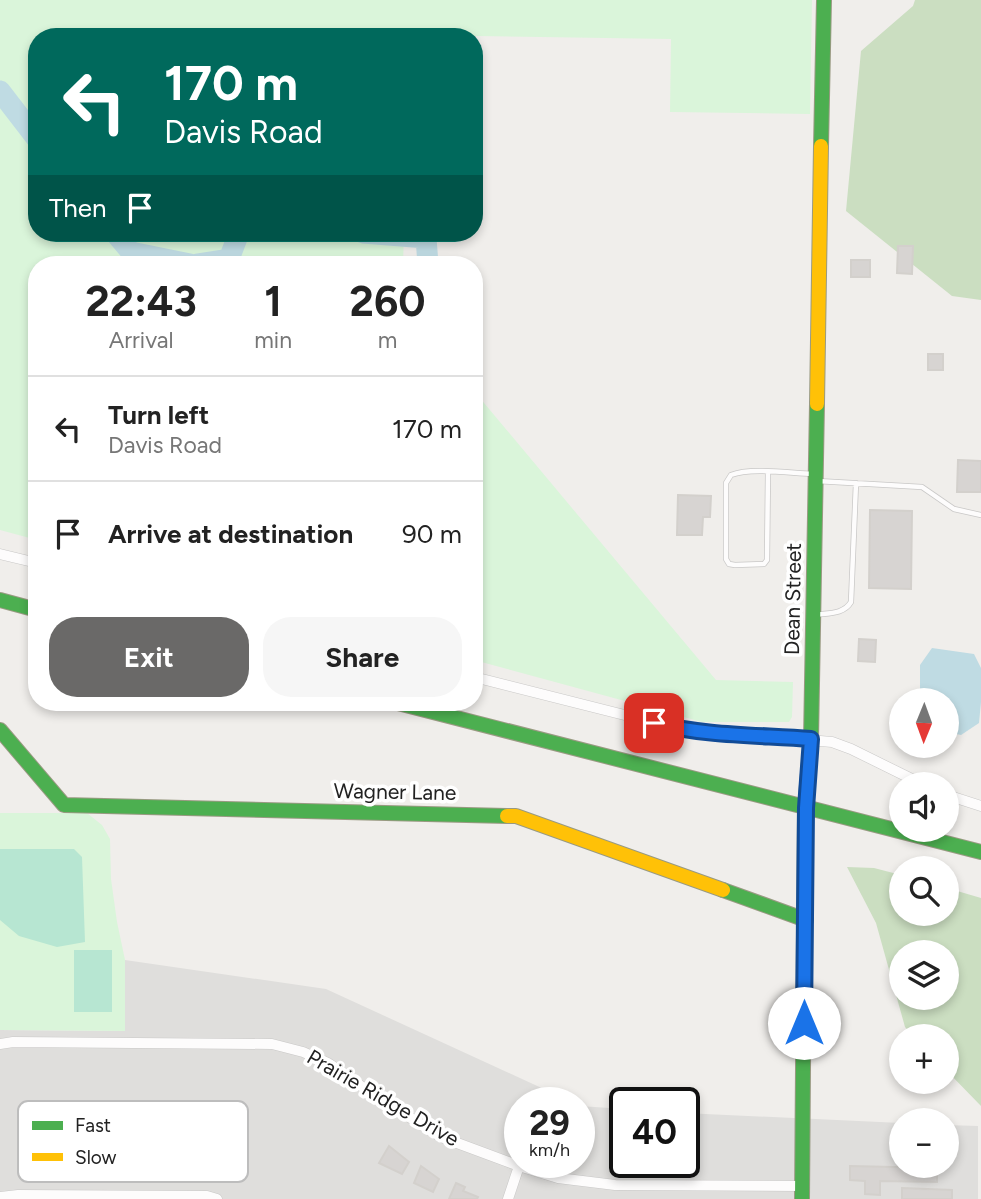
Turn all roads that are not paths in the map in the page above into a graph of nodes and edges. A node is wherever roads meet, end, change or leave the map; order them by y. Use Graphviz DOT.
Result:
graph roads {
  1 [pos="824,0"];
  2 [pos="768,472"];
  3 [pos="816,477"];
  4 [pos="856,483"];
  5 [pos="981,515"];
  6 [pos="0,554"];
  7 [pos="28,561"];
  8 [pos="0,600"];
  9 [pos="28,608"];
  10 [pos="814,615"];
  11 [pos="483,679"];
  12 [pos="429,711"];
  13 [pos="0,730"];
  14 [pos="811,739"];
  15 [pos="898,772"];
  16 [pos="959,799"];
  17 [pos="981,806"];
  18 [pos="806,808"];
  19 [pos="981,852"];
  20 [pos="806,920"];
  21 [pos="0,1044"];
  22 [pos="504,1160"];
  23 [pos="515,1178"];
  24 [pos="558,1178"];
  25 [pos="673,1186"];
  26 [pos="802,1192"];
  27 [pos="0,1197"];
  28 [pos="217,1199"];
  29 [pos="508,1199"];
  30 [pos="673,1199"];
  1 -- 3 [label="street, Dean Street"];
  2 -- 2 [label="lane"];
  2 -- 3 [label="lane"];
  3 -- 4 [label="lane"];
  3 -- 10 [label="street, Dean Street"];
  4 -- 5 [label="lane"];
  4 -- 10 [label="lane"];
  6 -- 7 [label="street"];
  8 -- 9 [label="street"];
  10 -- 14 [label="street, Dean Street"];
  11 -- 14 [label="street"];
  12 -- 18 [label="street"];
  13 -- 20 [label="street, Wagner Lane"];
  14 -- 15 [label="street"];
  14 -- 18 [label="street, Dean Street"];
  16 -- 17 [label="street"];
  18 -- 19 [label="street"];
  18 -- 20 [label="street, Dean Street"];
  20 -- 26 [label="street, Dean Street"];
  21 -- 22 [label="street, Prairie Ridge Drive"];
  23 -- 29 [label="street"];
  24 -- 25 [label="street, Prairie Ridge Drive"];
  25 -- 26 [label="street, Prairie Ridge Drive"];
  25 -- 30 [label="street"];
  27 -- 28 [label="street"];
}
